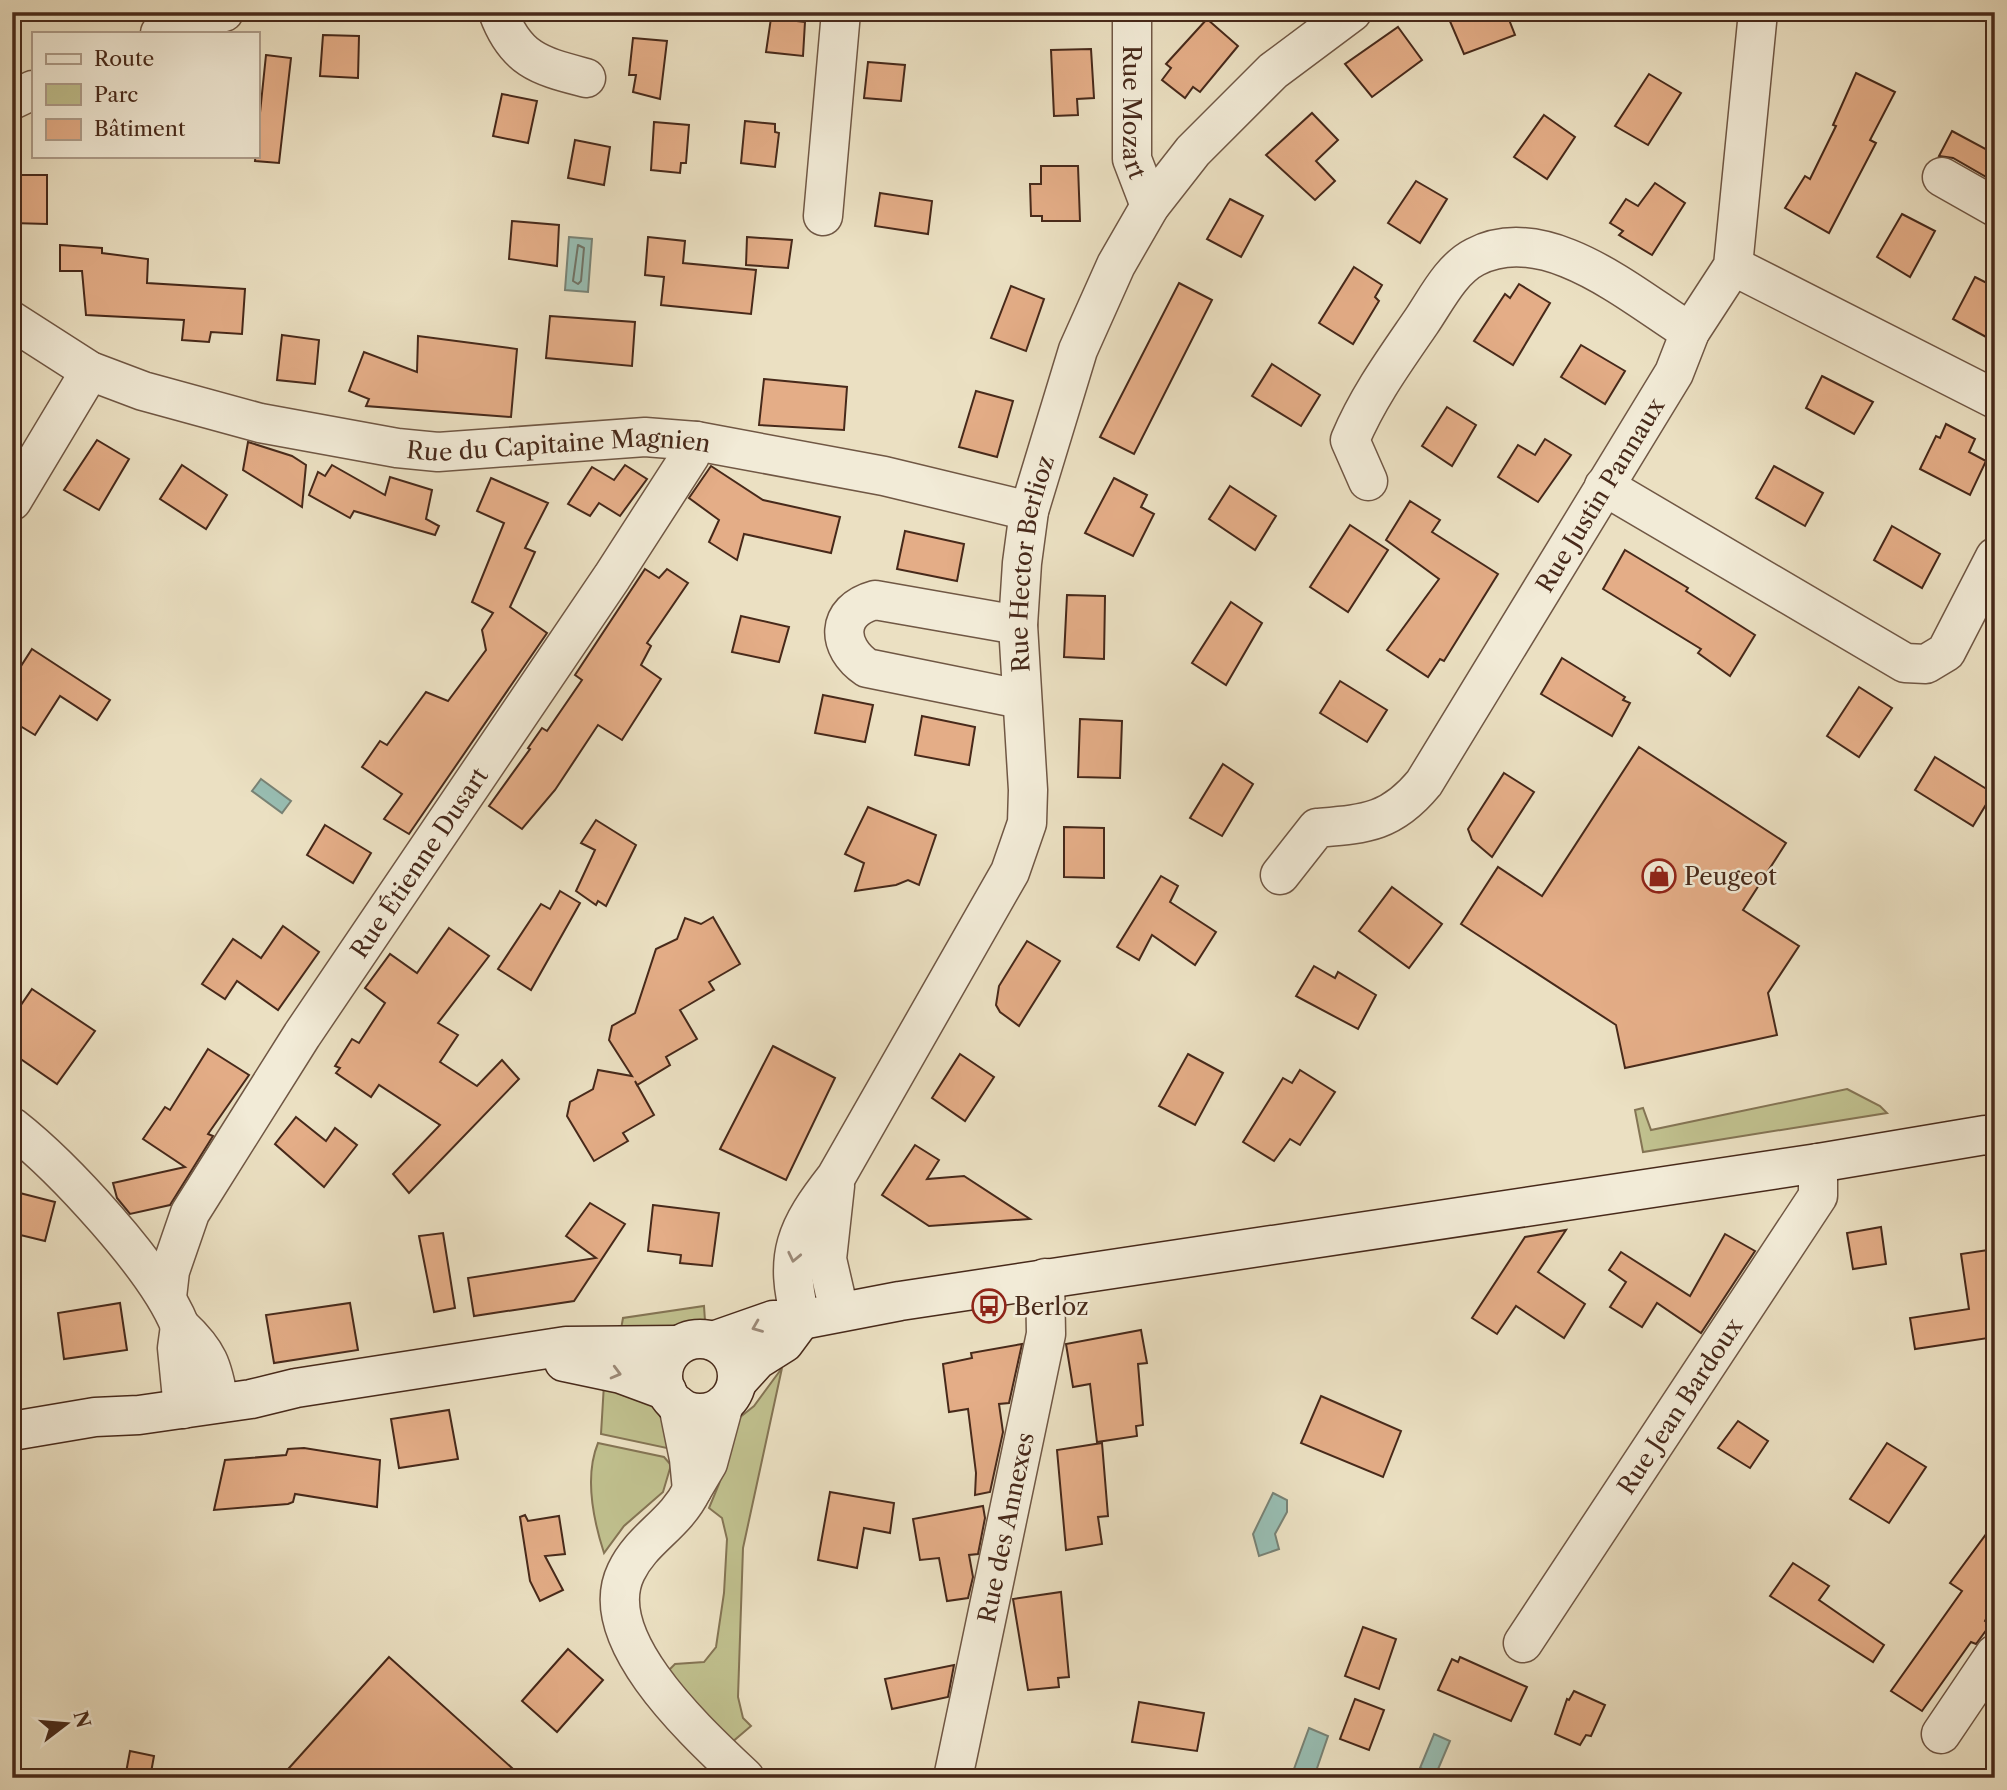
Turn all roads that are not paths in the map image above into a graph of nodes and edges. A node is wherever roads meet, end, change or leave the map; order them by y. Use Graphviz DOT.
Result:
graph roads {
  1 [pos="224,12"];
  2 [pos="498,12"];
  3 [pos="841,12"];
  4 [pos="1132,12"];
  5 [pos="1352,12"];
  6 [pos="1758,12"];
  7 [pos="163,32"];
  8 [pos="586,78"];
  9 [pos="32,90"];
  10 [pos="12,100"];
  11 [pos="1942,177"];
  12 [pos="1150,206"];
  13 [pos="1995,207"];
  14 [pos="822,216"];
  15 [pos="1733,266"];
  16 [pos="12,321"];
  17 [pos="1690,332"];
  18 [pos="90,372"];
  19 [pos="1995,398"];
  20 [pos="696,441"];
  21 [pos="1368,481"];
  22 [pos="1604,486"];
  23 [pos="12,501"];
  24 [pos="1029,512"];
  25 [pos="1995,557"];
  26 [pos="1017,625"];
  27 [pos="1020,699"];
  28 [pos="1280,875"];
  29 [pos="12,1127"];
  30 [pos="1992,1132"];
  31 [pos="1818,1163"];
  32 [pos="836,1177"];
  33 [pos="1045,1278"];
  34 [pos="174,1311"];
  35 [pos="839,1311"];
  36 [pos="801,1320"];
  37 [pos="696,1343"];
  38 [pos="525,1355"];
  39 [pos="730,1393"];
  40 [pos="672,1398"];
  41 [pos="201,1406"];
  42 [pos="12,1431"];
  43 [pos="692,1490"];
  44 [pos="1523,1643"];
  45 [pos="1995,1654"];
  46 [pos="1941,1734"];
  47 [pos="744,1778"];
  48 [pos="953,1778"];
  1 -- 7 [label="street"];
  2 -- 8 [label="street"];
  3 -- 14 [label="street"];
  4 -- 12 [label="street, Rue Mozart"];
  5 -- 12 [label="street, Rue Hector Berlioz"];
  6 -- 15 [label="street, Rue Justin Pannaux"];
  9 -- 10 [label="street"];
  11 -- 13 [label="street"];
  12 -- 24 [label="street, Rue Hector Berlioz"];
  15 -- 17 [label="street, Rue Justin Pannaux"];
  15 -- 19 [label="street"];
  16 -- 18 [label="street, Rue du Capitaine Magnien"];
  17 -- 21 [label="street"];
  17 -- 22 [label="street, Rue Justin Pannaux"];
  18 -- 20 [label="street, Rue du Capitaine Magnien"];
  18 -- 23 [label="street"];
  20 -- 24 [label="street, Rue du Capitaine Magnien"];
  20 -- 34 [label="street, Rue Étienne Dusart"];
  22 -- 25 [label="street"];
  22 -- 28 [label="street, Rue Justin Pannaux"];
  24 -- 26 [label="street, Rue Hector Berlioz"];
  26 -- 27 [label="street, Rue Hector Berlioz"];
  26 -- 27 [label="street"];
  27 -- 32 [label="street, Rue Hector Berlioz"];
  29 -- 34 [label="street"];
  30 -- 31 [label="street"];
  31 -- 33 [label="street"];
  31 -- 44 [label="street, Rue Jean Bardoux"];
  32 -- 35 [label="street, Rue Hector Berlioz"];
  32 -- 36 [label="street, Rue Hector Berlioz, one-way"];
  33 -- 35 [label="street"];
  33 -- 48 [label="street, Rue des Annexes"];
  34 -- 41 [label="street, Rue Étienne Dusart"];
  35 -- 36 [label="street"];
  36 -- 37 [label="street, one-way"];
  36 -- 39 [label="street"];
  37 -- 38 [label="street"];
  37 -- 39 [label="street"];
  37 -- 40 [label="street"];
  38 -- 40 [label="street, one-way"];
  38 -- 41 [label="street"];
  39 -- 40 [label="street"];
  39 -- 43 [label="street"];
  40 -- 43 [label="street"];
  41 -- 42 [label="street"];
  43 -- 47 [label="street"];
  45 -- 46 [label="street"];
}
